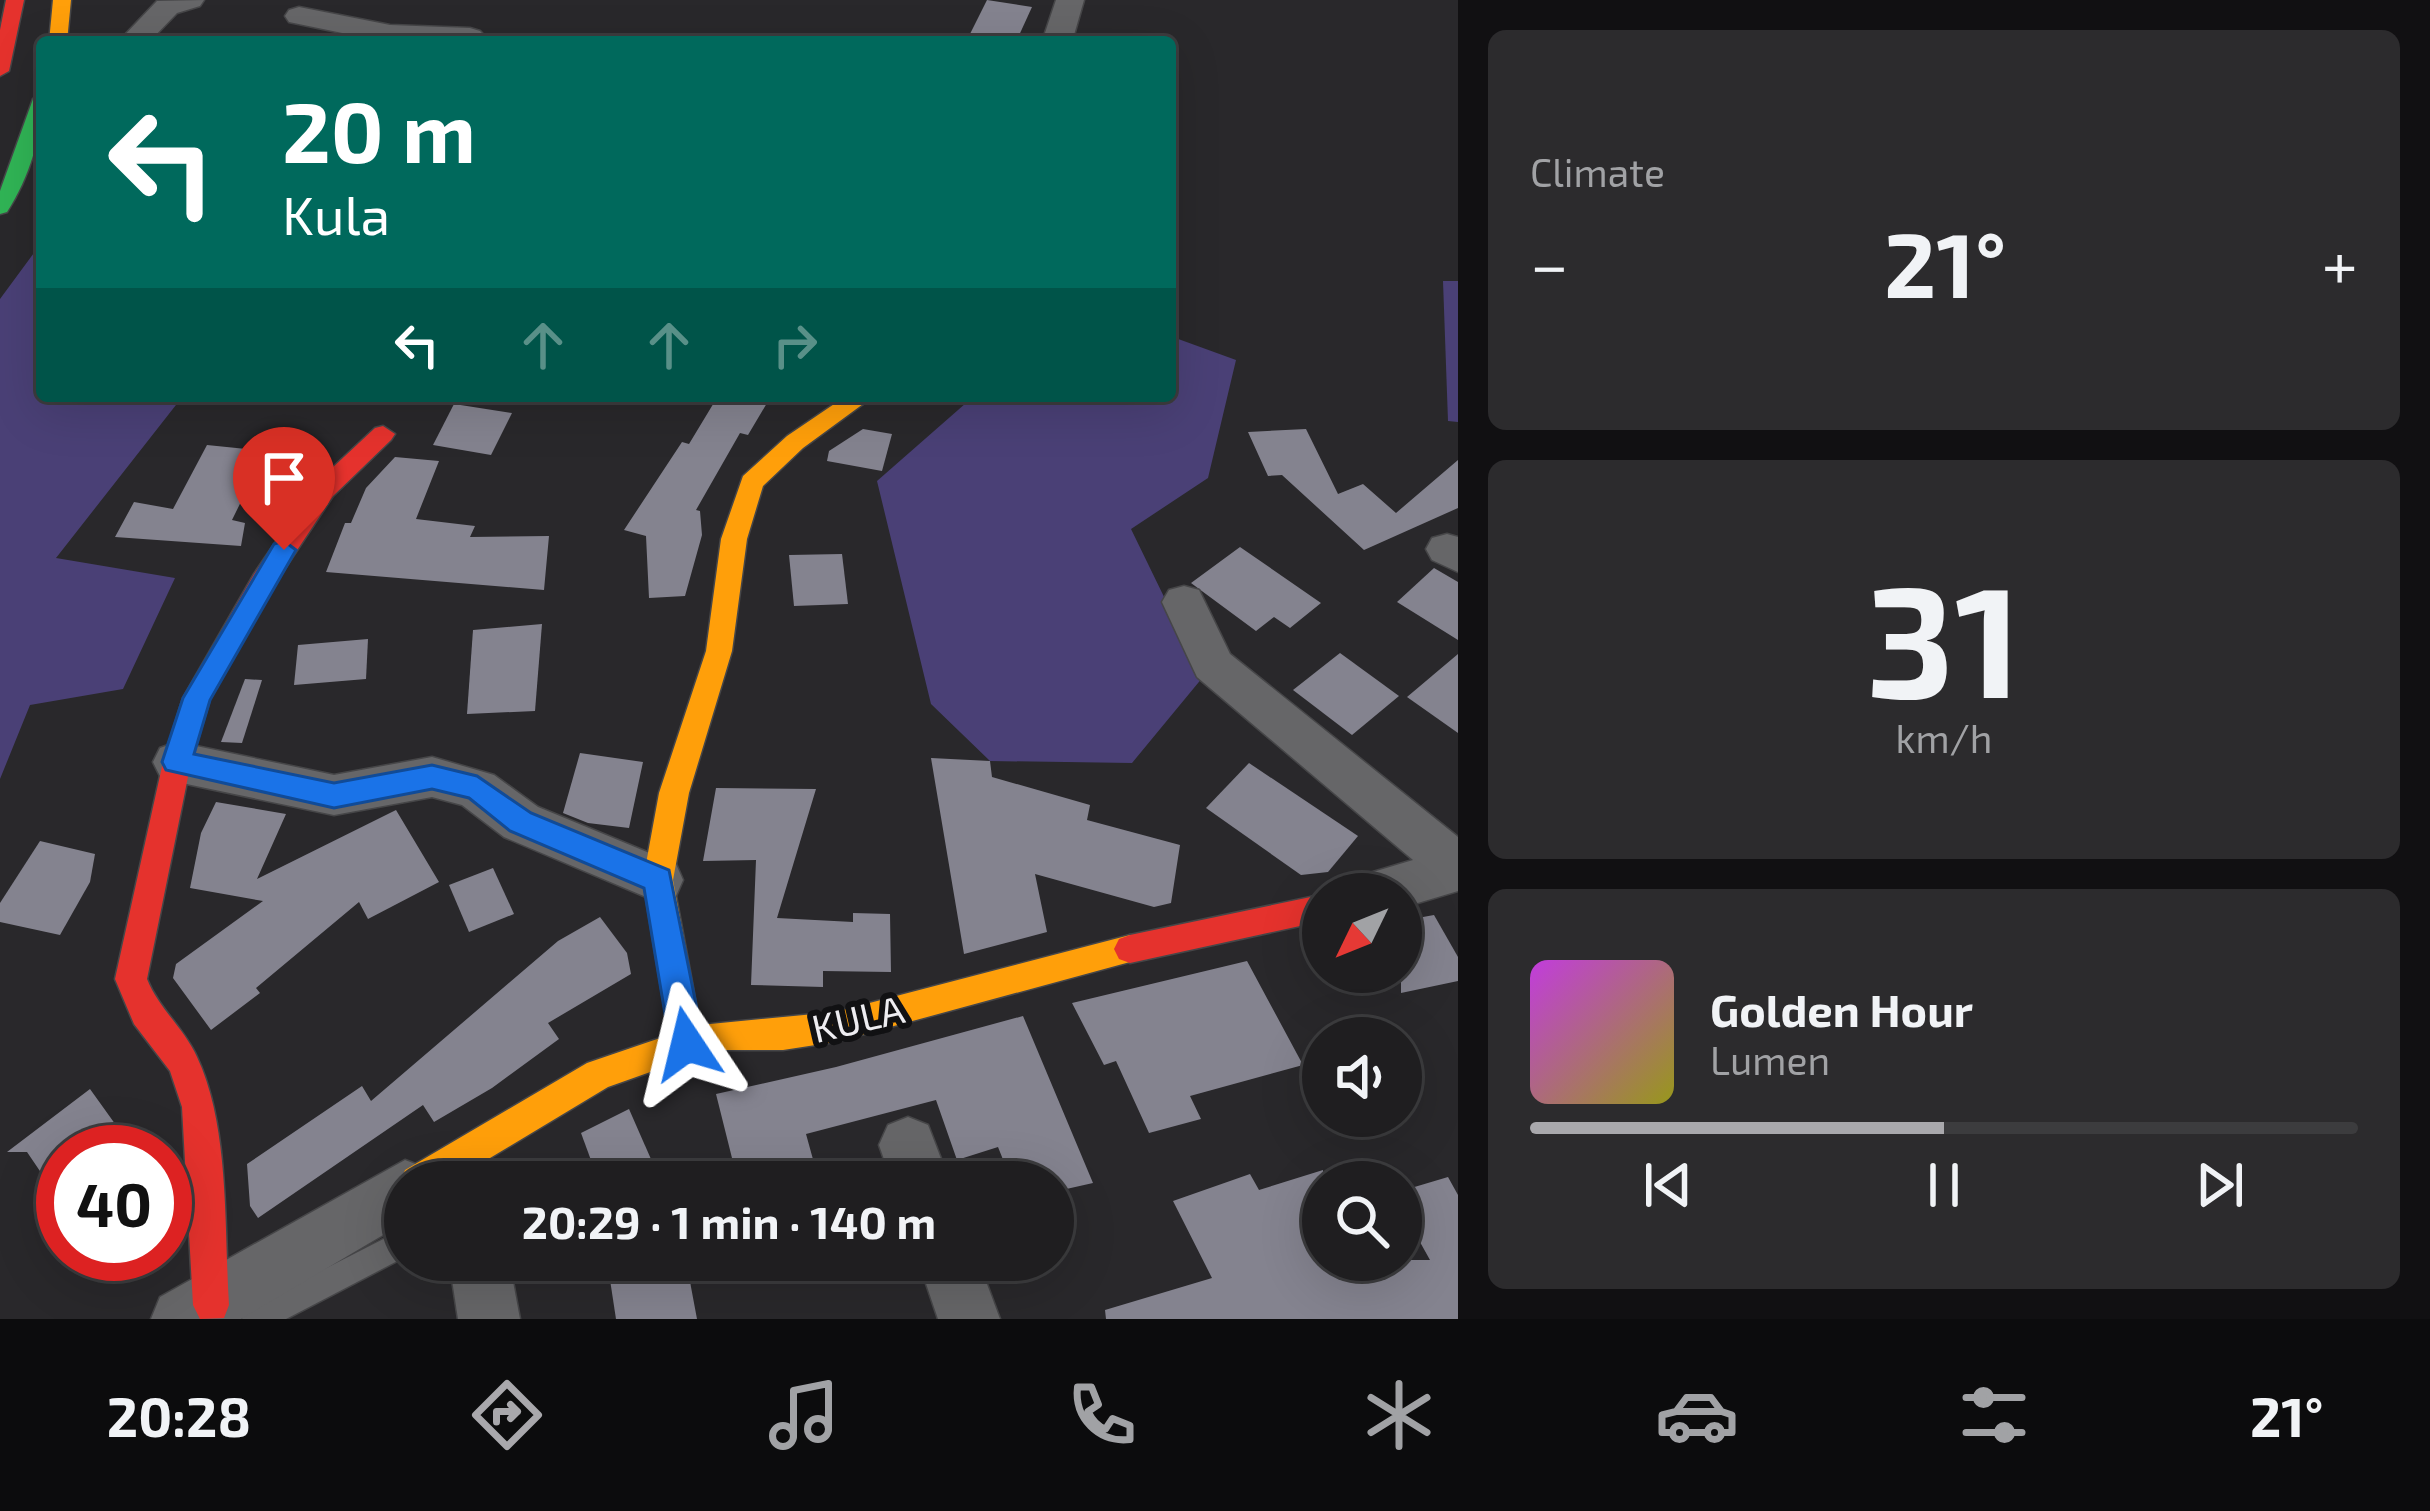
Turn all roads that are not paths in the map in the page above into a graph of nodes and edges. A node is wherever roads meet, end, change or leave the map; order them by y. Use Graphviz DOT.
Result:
graph roads {
  1 [pos="15,0"];
  2 [pos="62,0"];
  3 [pos="190,0"];
  4 [pos="1070,0"];
  5 [pos="307,8"];
  6 [pos="59,36"];
  7 [pos="139,36"];
  8 [pos="284,36"];
  9 [pos="443,36"];
  10 [pos="1059,36"];
  11 [pos="0,71"];
  12 [pos="36,119"];
  13 [pos="0,208"];
  14 [pos="853,402"];
  15 [pos="383,434"];
  16 [pos="1184,602"];
  17 [pos="177,762"];
  18 [pos="1458,868"];
  19 [pos="1422,879"];
  20 [pos="658,880"];
  21 [pos="1302,912"];
  22 [pos="687,1044"];
  23 [pos="460,1161"];
  24 [pos="384,1209"];
  25 [pos="384,1250"];
  26 [pos="483,1281"];
  27 [pos="955,1281"];
  28 [pos="216,1314"];
  29 [pos="489,1319"];
  30 [pos="969,1319"];
  1 -- 11 [label="street"];
  2 -- 6 [label="street"];
  3 -- 7 [label="street"];
  4 -- 10 [label="street"];
  5 -- 8 [label="street"];
  5 -- 9 [label="street"];
  12 -- 13 [label="street"];
  14 -- 20 [label="street"];
  15 -- 17 [label="street"];
  16 -- 18 [label="street"];
  17 -- 20 [label="street"];
  17 -- 28 [label="street"];
  18 -- 19 [label="street"];
  20 -- 22 [label="street"];
  21 -- 22 [label="street, KULA"];
  22 -- 23 [label="street, KULA"];
  24 -- 28 [label="street, KULA"];
  25 -- 28 [label="lane"];
  26 -- 29 [label="street"];
  27 -- 30 [label="street"];
}
